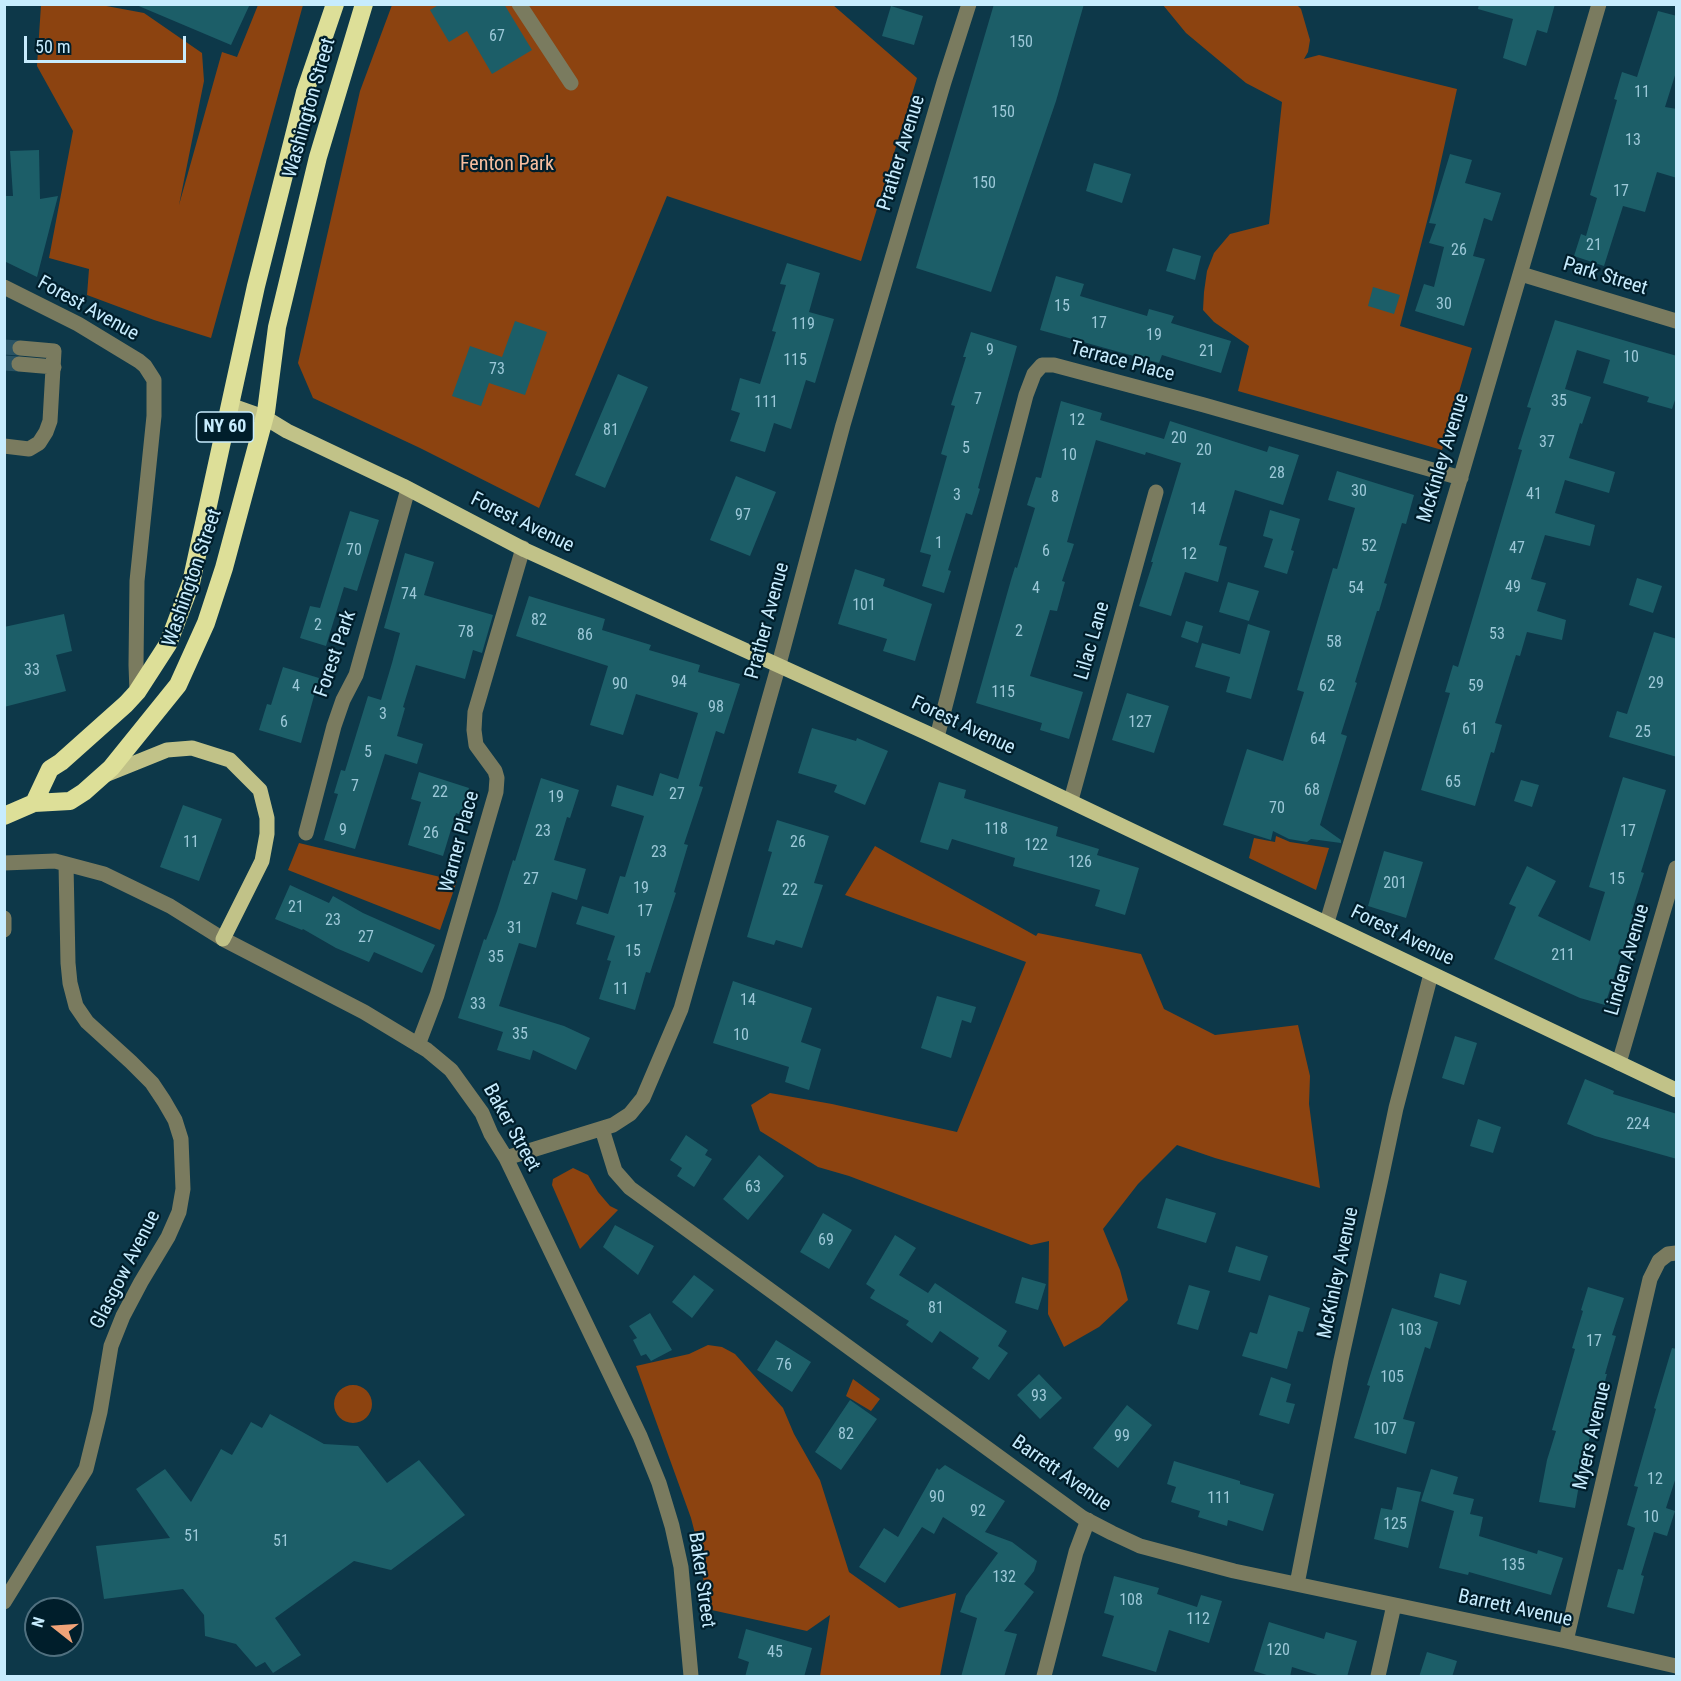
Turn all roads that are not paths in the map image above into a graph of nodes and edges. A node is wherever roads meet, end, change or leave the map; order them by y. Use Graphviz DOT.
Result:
graph roads {
  1 [pos="335,4"];
  2 [pos="364,4"];
  3 [pos="519,4"];
  4 [pos="969,4"];
  5 [pos="1599,4"];
  6 [pos="571,83"];
  7 [pos="1521,274"];
  8 [pos="4,287"];
  9 [pos="1677,321"];
  10 [pos="20,348"];
  11 [pos="19,364"];
  12 [pos="54,367"];
  13 [pos="230,405"];
  14 [pos="264,417"];
  15 [pos="4,446"];
  16 [pos="1461,478"];
  17 [pos="408,489"];
  18 [pos="1156,492"];
  19 [pos="523,548"];
  20 [pos="779,664"];
  21 [pos="137,692"];
  22 [pos="937,737"];
  23 [pos="103,776"];
  24 [pos="1071,800"];
  25 [pos="33,803"];
  26 [pos="4,816"];
  27 [pos="306,833"];
  28 [pos="4,864"];
  29 [pos="66,864"];
  30 [pos="1677,868"];
  31 [pos="4,918"];
  32 [pos="1327,922"];
  33 [pos="4,930"];
  34 [pos="223,939"];
  35 [pos="1431,974"];
  36 [pos="418,1045"];
  37 [pos="1619,1063"];
  38 [pos="1677,1090"];
  39 [pos="602,1129"];
  40 [pos="506,1158"];
  41 [pos="1677,1253"];
  42 [pos="1088,1520"];
  43 [pos="1297,1584"];
  44 [pos="4,1602"];
  45 [pos="1394,1605"];
  46 [pos="1566,1641"];
  47 [pos="1677,1666"];
  48 [pos="691,1677"];
  49 [pos="1044,1677"];
  50 [pos="1377,1677"];
  1 -- 13 [label="highway, Washington Street / NY 60"];
  2 -- 14 [label="highway, Washington Street / NY 60"];
  3 -- 6 [label="street"];
  4 -- 20 [label="street, Prather Avenue"];
  5 -- 7 [label="street, McKinley Avenue"];
  7 -- 9 [label="street, Park Street"];
  7 -- 16 [label="street, McKinley Avenue"];
  8 -- 21 [label="street, Forest Avenue"];
  10 -- 12 [label="street"];
  11 -- 12 [label="street"];
  12 -- 15 [label="street"];
  13 -- 14 [label="main road, Forest Avenue"];
  13 -- 21 [label="highway, Washington Street / NY 60"];
  14 -- 17 [label="main road, Forest Avenue"];
  14 -- 23 [label="highway, Washington Street / NY 60"];
  16 -- 22 [label="street, Terrace Place"];
  16 -- 32 [label="street, McKinley Avenue"];
  17 -- 19 [label="main road, Forest Avenue"];
  17 -- 27 [label="street, Forest Park"];
  18 -- 24 [label="street, Lilac Lane"];
  19 -- 20 [label="main road, Forest Avenue"];
  19 -- 36 [label="street, Warner Place"];
  20 -- 22 [label="main road, Forest Avenue"];
  20 -- 39 [label="street, Prather Avenue"];
  21 -- 25 [label="highway, Washington Street / NY 60"];
  22 -- 24 [label="main road, Forest Avenue"];
  23 -- 25 [label="highway, Washington Street / NY 60"];
  23 -- 34 [label="main road"];
  24 -- 32 [label="main road, Forest Avenue"];
  25 -- 26 [label="highway, NY 60"];
  28 -- 29 [label="street, Baker Street"];
  29 -- 34 [label="street, Baker Street"];
  29 -- 44 [label="street, Glasgow Avenue"];
  30 -- 37 [label="street, Linden Avenue"];
  31 -- 33 [label="street"];
  32 -- 35 [label="main road, Forest Avenue"];
  34 -- 36 [label="street, Baker Street"];
  35 -- 37 [label="main road, Forest Avenue"];
  35 -- 43 [label="street, McKinley Avenue"];
  36 -- 40 [label="street, Baker Street"];
  37 -- 38 [label="main road, Forest Avenue"];
  39 -- 40 [label="street, Prather Avenue"];
  39 -- 42 [label="street, Barrett Avenue"];
  40 -- 48 [label="street, Baker Street"];
  41 -- 46 [label="street, Myers Avenue"];
  42 -- 43 [label="street, Barrett Avenue"];
  42 -- 49 [label="street"];
  43 -- 45 [label="street, Barrett Avenue"];
  45 -- 46 [label="street, Barrett Avenue"];
  45 -- 50 [label="street"];
  46 -- 47 [label="street, Barrett Avenue"];
}
